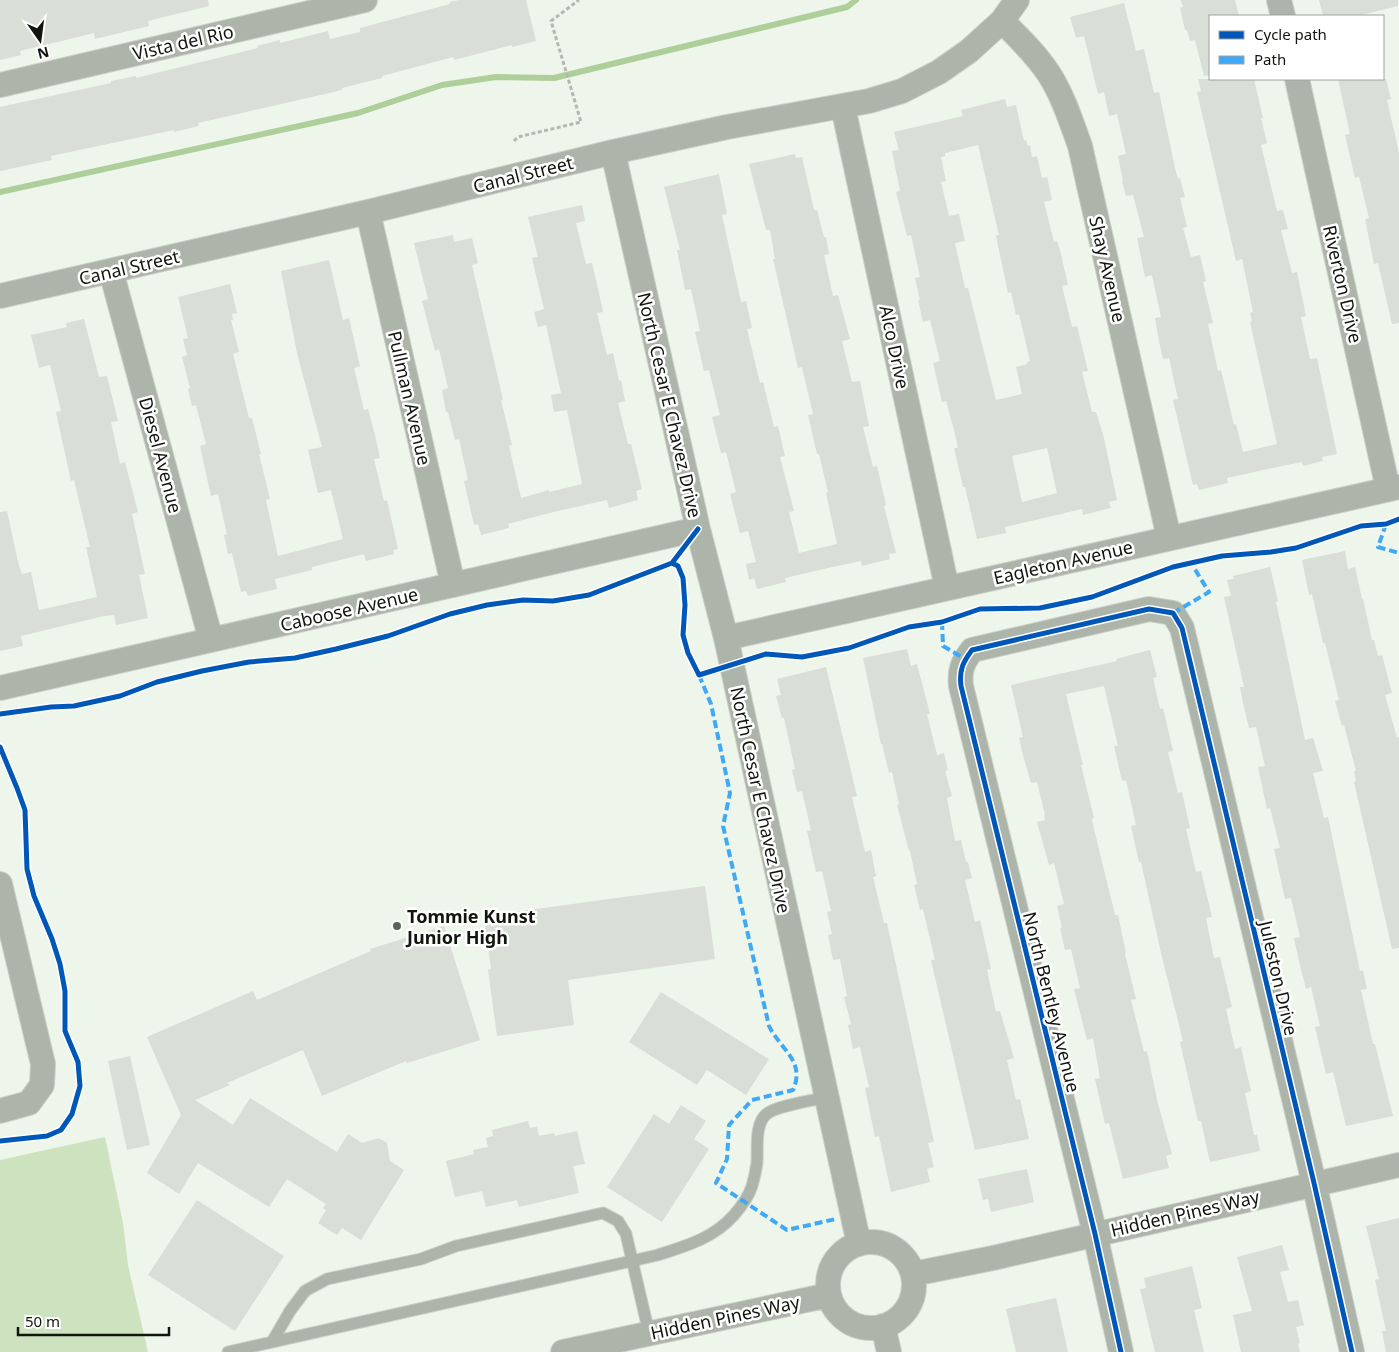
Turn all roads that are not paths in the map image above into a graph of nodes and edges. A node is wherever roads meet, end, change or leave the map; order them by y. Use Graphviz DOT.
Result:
graph roads {
  1 [pos="365,0"];
  2 [pos="1017,0"];
  3 [pos="1279,0"];
  4 [pos="1283,15"];
  5 [pos="1002,21"];
  6 [pos="1297,80"];
  7 [pos="0,85"];
  8 [pos="843,106"];
  9 [pos="613,152"];
  10 [pos="368,212"];
  11 [pos="111,271"];
  12 [pos="0,296"];
  13 [pos="1394,488"];
  14 [pos="698,529"];
  15 [pos="1169,538"];
  16 [pos="453,585"];
  17 [pos="947,588"];
  18 [pos="1173,613"];
  19 [pos="726,638"];
  20 [pos="211,640"];
  21 [pos="0,688"];
  22 [pos="0,884"];
  23 [pos="827,1097"];
  24 [pos="0,1111"];
  25 [pos="1399,1165"];
  26 [pos="1314,1184"];
  27 [pos="1095,1234"];
  28 [pos="859,1244"];
  29 [pos="632,1261"];
  30 [pos="913,1274"];
  31 [pos="829,1295"];
  32 [pos="883,1326"];
  33 [pos="648,1339"];
  34 [pos="272,1342"];
  35 [pos="228,1352"];
  36 [pos="563,1352"];
  37 [pos="889,1352"];
  38 [pos="1121,1352"];
  39 [pos="1352,1352"];
  1 -- 7 [label="street, Vista del Rio"];
  2 -- 5 [label="street, Canal Street"];
  3 -- 4 [label="street"];
  5 -- 8 [label="street, Canal Street"];
  5 -- 15 [label="street, Shay Avenue"];
  6 -- 13 [label="street, Riverton Drive"];
  8 -- 9 [label="street, Canal Street"];
  8 -- 17 [label="street, Alco Drive"];
  9 -- 10 [label="street, Canal Street"];
  9 -- 14 [label="street, North Cesar E Chavez Drive"];
  10 -- 11 [label="street, Canal Street"];
  10 -- 16 [label="street, Pullman Avenue"];
  11 -- 12 [label="street, Canal Street"];
  11 -- 20 [label="street, Diesel Avenue"];
  13 -- 15 [label="street, Eagleton Avenue"];
  14 -- 16 [label="street, Caboose Avenue"];
  14 -- 19 [label="street, North Cesar E Chavez Drive"];
  15 -- 17 [label="street, Eagleton Avenue"];
  16 -- 20 [label="street, Caboose Avenue"];
  17 -- 19 [label="street, Eagleton Avenue"];
  18 -- 26 [label="street, Juleston Drive"];
  18 -- 27 [label="street, North Bentley Avenue"];
  19 -- 23 [label="street, North Cesar E Chavez Drive"];
  20 -- 21 [label="street, Caboose Avenue"];
  22 -- 24 [label="street"];
  23 -- 28 [label="street, North Cesar E Chavez Drive"];
  23 -- 29 [label="lane"];
  25 -- 26 [label="street, Hidden Pines Way"];
  26 -- 27 [label="street, Hidden Pines Way"];
  26 -- 39 [label="street, Juleston Drive"];
  27 -- 30 [label="street, Hidden Pines Way"];
  27 -- 38 [label="street, North Bentley Avenue"];
  28 -- 30 [label="street"];
  28 -- 31 [label="street"];
  29 -- 33 [label="lane"];
  29 -- 34 [label="lane"];
  29 -- 34 [label="lane"];
  30 -- 32 [label="street"];
  31 -- 32 [label="street"];
  31 -- 33 [label="street, Hidden Pines Way"];
  32 -- 37 [label="street"];
  33 -- 36 [label="street, Hidden Pines Way"];
  34 -- 35 [label="lane"];
}
